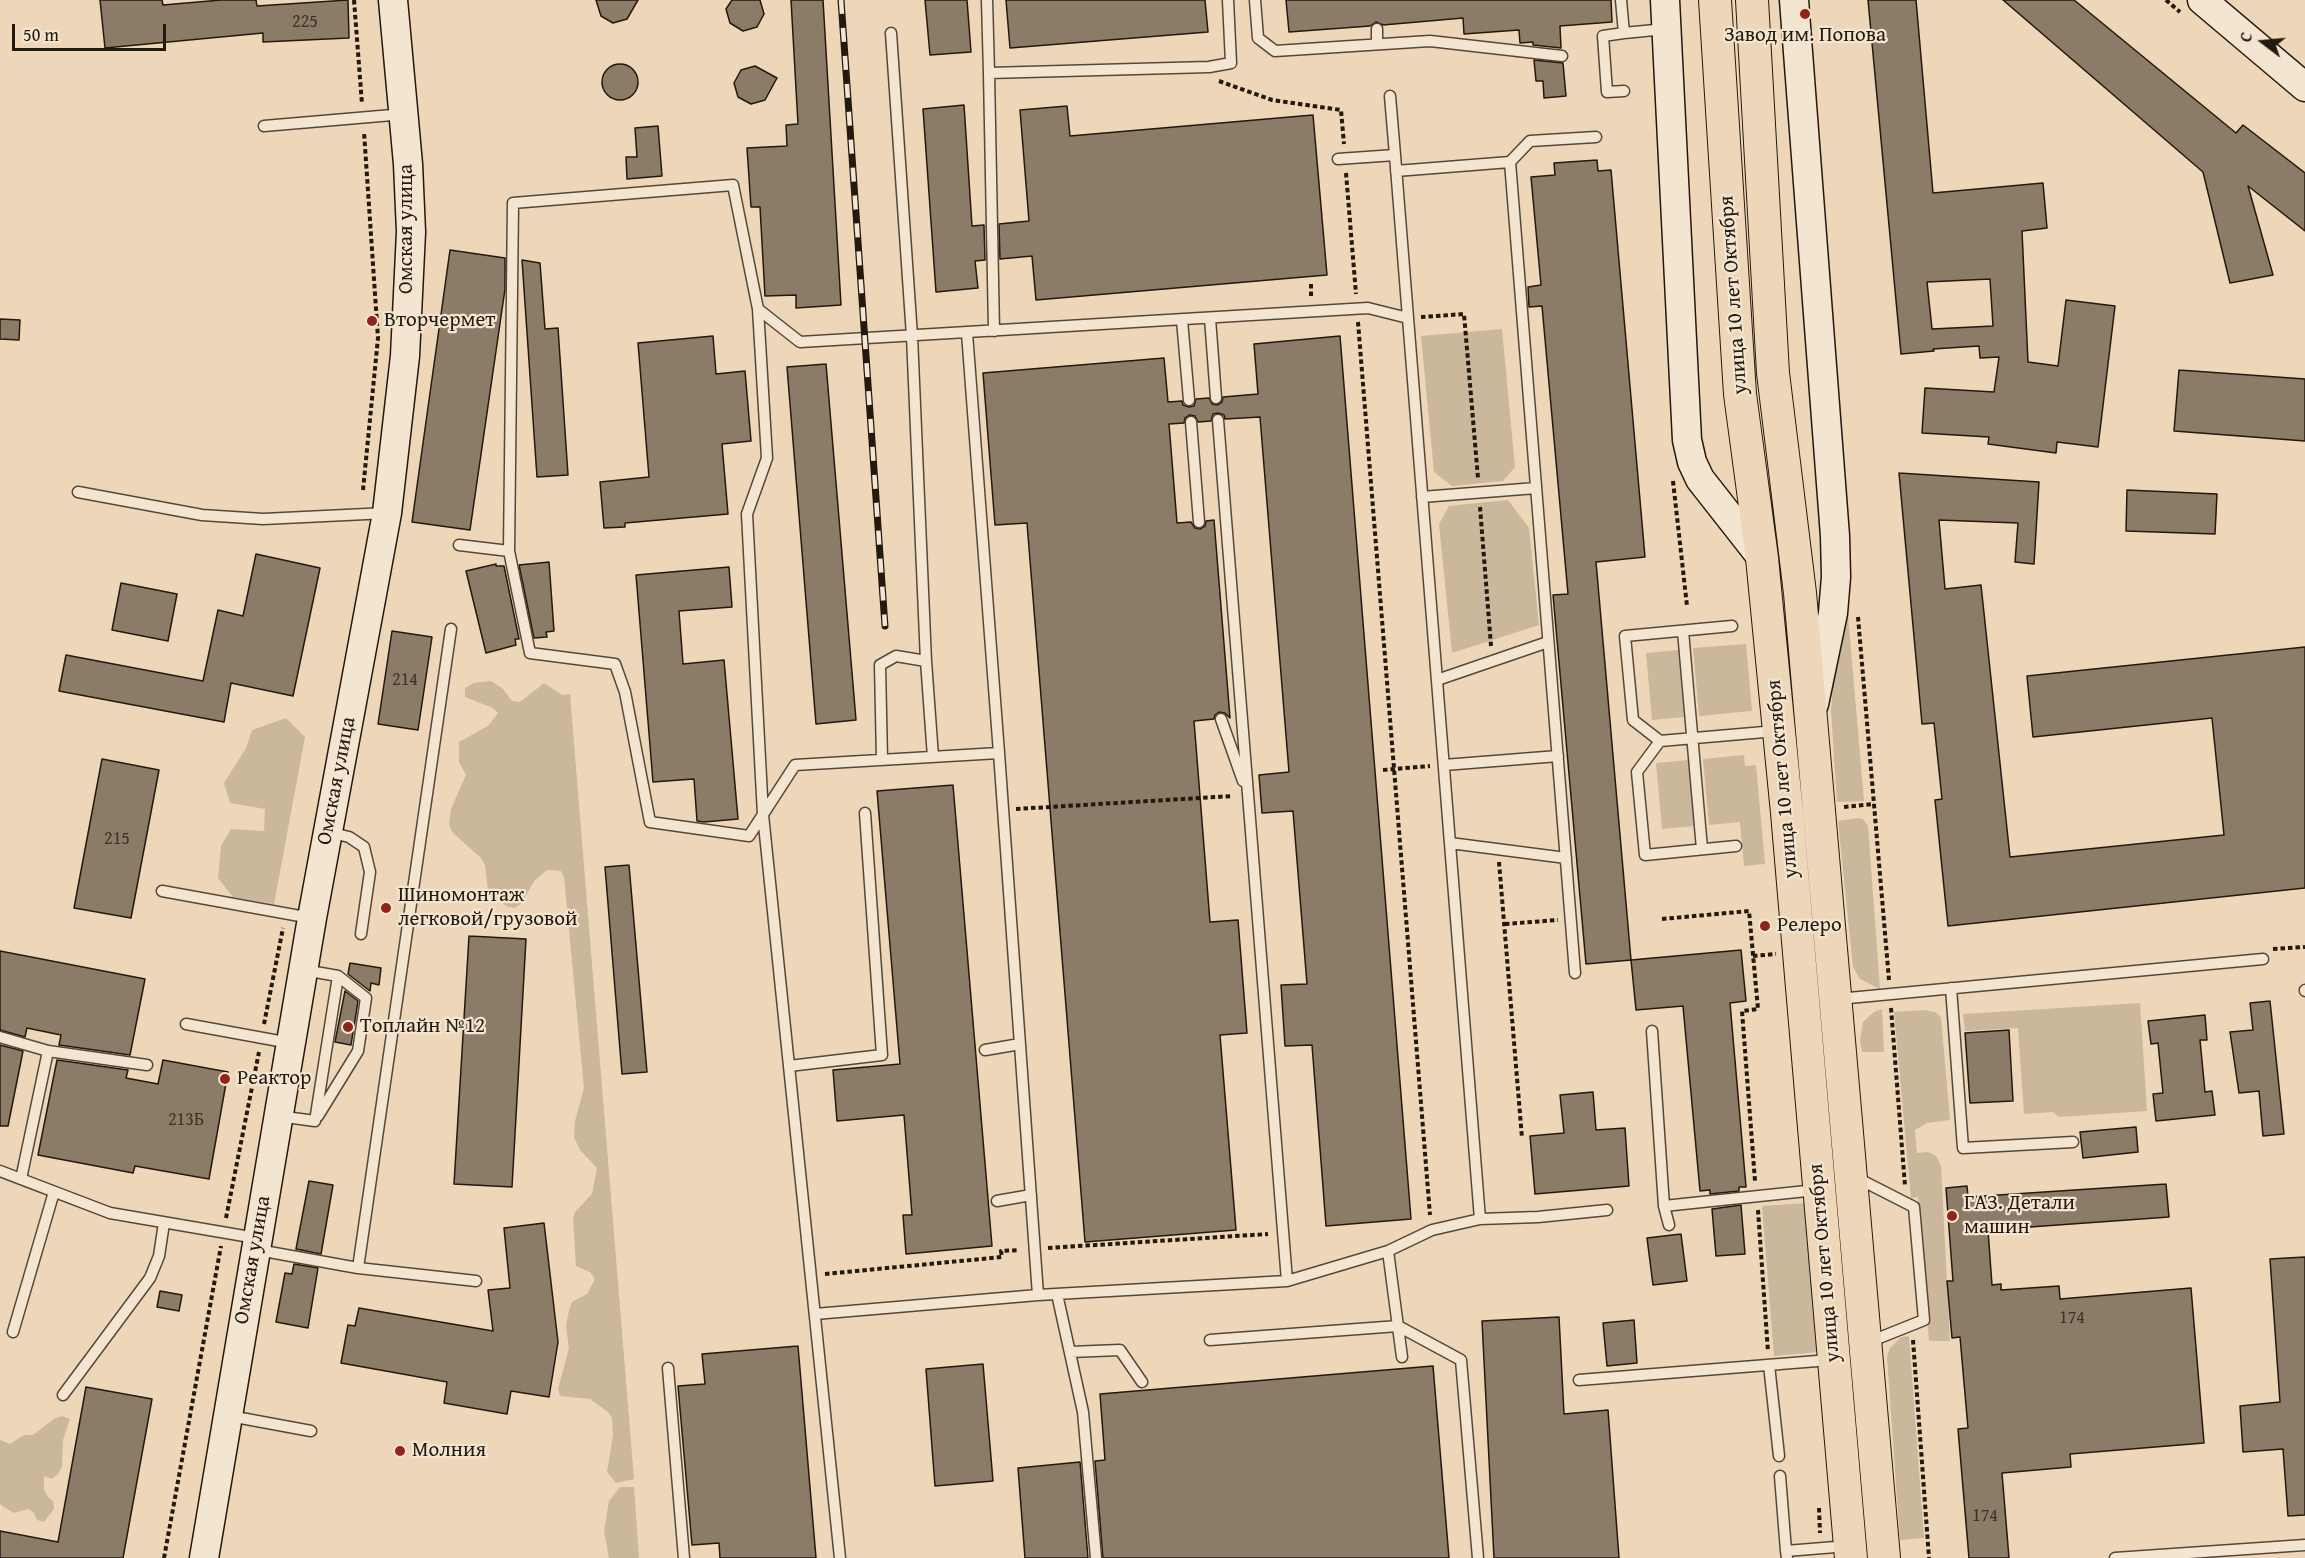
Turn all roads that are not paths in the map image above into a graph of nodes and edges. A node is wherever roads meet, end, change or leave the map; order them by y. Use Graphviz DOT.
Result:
graph roads {
  1 [pos="393,0"];
  2 [pos="987,0"];
  3 [pos="1228,0"];
  4 [pos="1255,0"];
  5 [pos="1621,0"];
  6 [pos="1665,0"];
  7 [pos="1715,0"];
  8 [pos="1752,0"];
  9 [pos="1794,0"];
  10 [pos="2202,0"];
  11 [pos="1377,29"];
  12 [pos="1666,29"];
  13 [pos="891,33"];
  14 [pos="1624,33"];
  15 [pos="1377,44"];
  16 [pos="1562,56"];
  17 [pos="989,73"];
  18 [pos="2305,87"];
  19 [pos="1624,91"];
  20 [pos="1390,96"];
  21 [pos="405,114"];
  22 [pos="264,126"];
  23 [pos="1596,137"];
  24 [pos="1395,155"];
  25 [pos="1341,159"];
  26 [pos="1510,162"];
  27 [pos="1396,171"];
  28 [pos="758,309"];
  29 [pos="1210,318"];
  30 [pos="1408,318"];
  31 [pos="1182,320"];
  32 [pos="994,331"];
  33 [pos="967,333"];
  34 [pos="912,336"];
  35 [pos="1216,398"];
  36 [pos="1189,400"];
  37 [pos="1218,420"];
  38 [pos="1191,422"];
  39 [pos="1536,488"];
  40 [pos="78,492"];
  41 [pos="1422,497"];
  42 [pos="374,514"];
  43 [pos="1199,522"];
  44 [pos="459,545"];
  45 [pos="509,551"];
  46 [pos="1762,558"];
  47 [pos="1836,577"];
  48 [pos="1800,593"];
  49 [pos="1732,626"];
  50 [pos="451,629"];
  51 [pos="1683,631"];
  52 [pos="1548,642"];
  53 [pos="926,661"];
  54 [pos="1437,680"];
  55 [pos="1810,717"];
  56 [pos="1221,719"];
  57 [pos="1779,730"];
  58 [pos="1693,738"];
  59 [pos="1660,741"];
  60 [pos="999,753"];
  61 [pos="1558,756"];
  62 [pos="933,757"];
  63 [pos="882,760"];
  64 [pos="1444,765"];
  65 [pos="1249,795"];
  66 [pos="865,813"];
  67 [pos="763,815"];
  68 [pos="328,832"];
  69 [pos="1450,843"];
  70 [pos="1736,846"];
  71 [pos="1702,849"];
  72 [pos="1566,858"];
  73 [pos="162,891"];
  74 [pos="312,918"];
  75 [pos="361,934"];
  76 [pos="2263,959"];
  77 [pos="303,970"];
  78 [pos="1575,973"];
  79 [pos="338,976"];
  80 [pos="1951,988"];
  81 [pos="1835,999"];
  82 [pos="186,1024"];
  83 [pos="1652,1031"];
  84 [pos="0,1037"];
  85 [pos="290,1043"];
  86 [pos="1020,1044"];
  87 [pos="985,1050"];
  88 [pos="48,1051"];
  89 [pos="147,1065"];
  90 [pos="789,1066"];
  91 [pos="278,1116"];
  92 [pos="315,1121"];
  93 [pos="2073,1142"];
  94 [pos="0,1171"];
  95 [pos="1850,1174"];
  96 [pos="21,1179"];
  97 [pos="1819,1189"];
  98 [pos="54,1192"];
  99 [pos="1031,1195"];
  100 [pos="997,1201"];
  101 [pos="1664,1206"];
  102 [pos="1607,1210"];
  103 [pos="1480,1219"];
  104 [pos="164,1223"];
  105 [pos="1668,1225"];
  106 [pos="256,1244"];
  107 [pos="1388,1251"];
  108 [pos="358,1268"];
  109 [pos="476,1281"];
  110 [pos="1287,1281"];
  111 [pos="1057,1294"];
  112 [pos="1038,1295"];
  113 [pos="815,1314"];
  114 [pos="1398,1326"];
  115 [pos="13,1332"];
  116 [pos="1210,1340"];
  117 [pos="1866,1343"];
  118 [pos="1070,1352"];
  119 [pos="1402,1357"];
  120 [pos="1833,1359"];
  121 [pos="1769,1365"];
  122 [pos="668,1368"];
  123 [pos="1579,1380"];
  124 [pos="1142,1382"];
  125 [pos="63,1395"];
  126 [pos="226,1415"];
  127 [pos="311,1431"];
  128 [pos="1779,1456"];
  129 [pos="1780,1476"];
  130 [pos="2305,1545"];
  131 [pos="1851,1552"];
  132 [pos="1787,1555"];
  133 [pos="204,1558"];
  134 [pos="684,1558"];
  135 [pos="840,1558"];
  136 [pos="1096,1558"];
  137 [pos="1478,1558"];
  138 [pos="1884,1558"];
  139 [pos="2115,1558"];
  1 -- 21 [label="street, Омская улица"];
  2 -- 17 [label="lane"];
  3 -- 17 [label="lane"];
  4 -- 15 [label="lane"];
  5 -- 14 [label="lane"];
  6 -- 12 [label="street"];
  7 -- 46 [label="main road, улица 10 лет Октября"];
  8 -- 48 [label="main road, улица 10 лет Октября"];
  9 -- 47 [label="street"];
  10 -- 18 [label="street"];
  11 -- 15 [label="lane"];
  12 -- 14 [label="lane"];
  12 -- 46 [label="street"];
  13 -- 34 [label="lane"];
  14 -- 19 [label="lane"];
  15 -- 16 [label="lane"];
  17 -- 32 [label="lane"];
  20 -- 24 [label="lane"];
  21 -- 22 [label="lane"];
  21 -- 42 [label="street, Омская улица"];
  23 -- 26 [label="lane"];
  24 -- 25 [label="lane"];
  24 -- 27 [label="lane"];
  26 -- 27 [label="lane"];
  26 -- 39 [label="lane"];
  27 -- 30 [label="lane"];
  28 -- 34 [label="lane"];
  28 -- 45 [label="lane"];
  28 -- 67 [label="lane"];
  29 -- 30 [label="lane"];
  29 -- 31 [label="lane"];
  29 -- 35 [label="lane"];
  30 -- 41 [label="lane"];
  31 -- 32 [label="lane"];
  31 -- 36 [label="lane"];
  32 -- 33 [label="lane"];
  33 -- 34 [label="lane"];
  33 -- 60 [label="lane"];
  34 -- 53 [label="lane"];
  37 -- 65 [label="lane"];
  38 -- 43 [label="lane"];
  39 -- 41 [label="lane"];
  39 -- 52 [label="lane"];
  40 -- 42 [label="lane"];
  41 -- 54 [label="lane"];
  42 -- 68 [label="street, Омская улица"];
  44 -- 45 [label="lane"];
  45 -- 67 [label="lane"];
  46 -- 57 [label="main road, улица 10 лет Октября"];
  47 -- 48 [label="street"];
  47 -- 55 [label="street"];
  48 -- 55 [label="main road, улица 10 лет Октября"];
  49 -- 51 [label="lane"];
  50 -- 108 [label="lane"];
  51 -- 58 [label="lane"];
  51 -- 59 [label="lane"];
  52 -- 54 [label="lane"];
  52 -- 61 [label="lane"];
  53 -- 62 [label="lane"];
  53 -- 63 [label="lane"];
  54 -- 64 [label="lane"];
  55 -- 81 [label="main road, улица 10 лет Октября"];
  56 -- 65 [label="lane"];
  57 -- 58 [label="lane"];
  57 -- 97 [label="main road, улица 10 лет Октября"];
  58 -- 59 [label="lane"];
  58 -- 71 [label="lane"];
  59 -- 71 [label="lane"];
  60 -- 62 [label="lane"];
  60 -- 86 [label="lane"];
  61 -- 64 [label="lane"];
  61 -- 72 [label="lane"];
  62 -- 63 [label="lane"];
  63 -- 67 [label="lane"];
  64 -- 69 [label="lane"];
  65 -- 110 [label="lane"];
  66 -- 90 [label="lane"];
  67 -- 90 [label="lane"];
  68 -- 74 [label="street, Омская улица"];
  68 -- 75 [label="lane"];
  69 -- 72 [label="lane"];
  69 -- 103 [label="lane"];
  70 -- 71 [label="lane"];
  72 -- 78 [label="lane"];
  73 -- 74 [label="lane"];
  74 -- 77 [label="street, Омская улица"];
  76 -- 80 [label="lane"];
  77 -- 79 [label="lane"];
  77 -- 85 [label="street, Омская улица"];
  79 -- 92 [label="lane"];
  79 -- 92 [label="lane"];
  80 -- 81 [label="lane"];
  80 -- 93 [label="lane"];
  81 -- 95 [label="main road, улица 10 лет Октября"];
  82 -- 85 [label="lane"];
  83 -- 101 [label="lane"];
  84 -- 88 [label="lane"];
  85 -- 91 [label="street, Омская улица"];
  86 -- 87 [label="lane"];
  86 -- 99 [label="lane"];
  88 -- 89 [label="lane"];
  88 -- 96 [label="lane"];
  90 -- 113 [label="lane"];
  91 -- 92 [label="lane"];
  91 -- 106 [label="street, Омская улица"];
  94 -- 96 [label="lane"];
  95 -- 117 [label="main road, улица 10 лет Октября"];
  95 -- 117 [label="lane"];
  96 -- 98 [label="lane"];
  97 -- 101 [label="lane"];
  97 -- 120 [label="main road, улица 10 лет Октября"];
  98 -- 104 [label="lane"];
  98 -- 115 [label="lane"];
  99 -- 100 [label="lane"];
  99 -- 112 [label="lane"];
  101 -- 105 [label="lane"];
  102 -- 103 [label="lane"];
  103 -- 107 [label="lane"];
  104 -- 106 [label="lane"];
  104 -- 125 [label="lane"];
  106 -- 108 [label="lane"];
  106 -- 126 [label="street, Омская улица"];
  107 -- 110 [label="lane"];
  107 -- 114 [label="lane"];
  108 -- 109 [label="lane"];
  110 -- 111 [label="lane"];
  111 -- 112 [label="lane"];
  111 -- 118 [label="lane"];
  112 -- 113 [label="lane"];
  113 -- 135 [label="lane"];
  114 -- 116 [label="lane"];
  114 -- 119 [label="lane"];
  114 -- 137 [label="lane"];
  117 -- 138 [label="main road, улица 10 лет Октября"];
  118 -- 124 [label="lane"];
  118 -- 136 [label="lane"];
  120 -- 121 [label="lane"];
  120 -- 131 [label="main road, улица 10 лет Октября"];
  121 -- 123 [label="lane"];
  121 -- 128 [label="lane"];
  122 -- 134 [label="lane"];
  126 -- 127 [label="lane"];
  126 -- 133 [label="street, Омская улица"];
  129 -- 132 [label="lane"];
  130 -- 139 [label="lane"];
  131 -- 132 [label="lane"];
}
